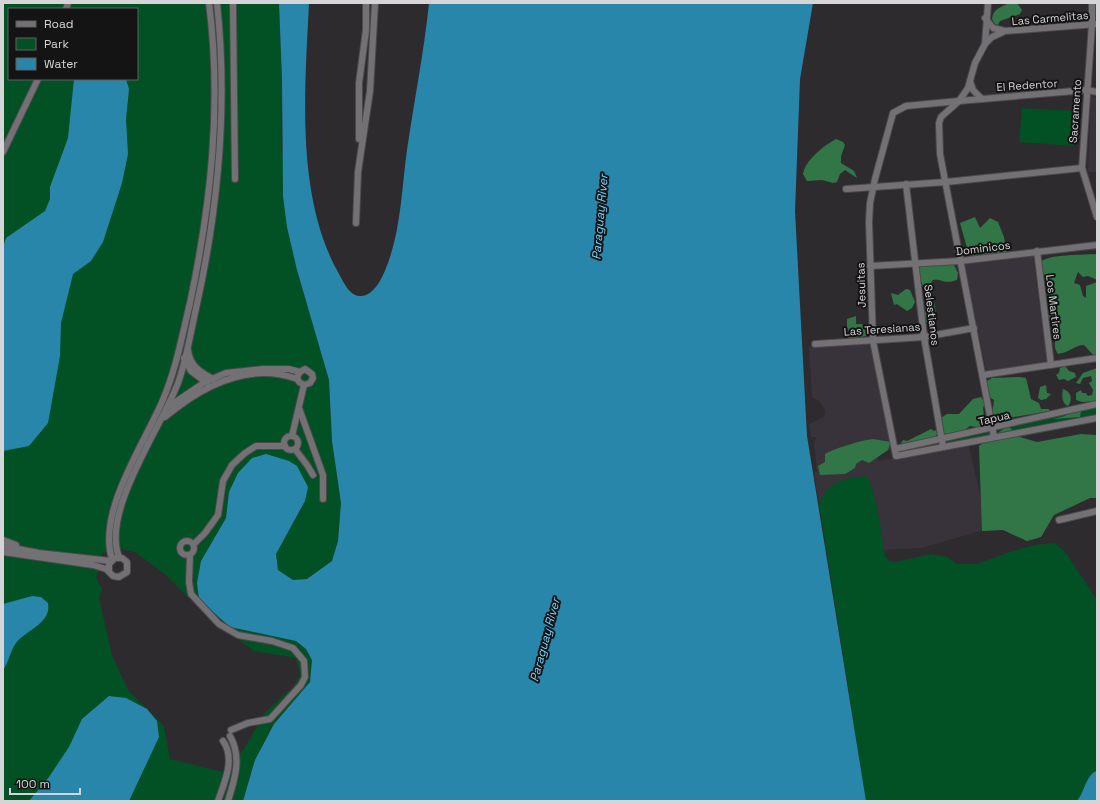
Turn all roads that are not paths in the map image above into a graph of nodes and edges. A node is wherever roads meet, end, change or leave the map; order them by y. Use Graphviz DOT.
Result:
graph roads {
  1 [pos="209,3"];
  2 [pos="217,3"];
  3 [pos="233,3"];
  4 [pos="366,3"];
  5 [pos="375,3"];
  6 [pos="988,3"];
  7 [pos="1092,3"];
  8 [pos="985,18"];
  9 [pos="1095,24"];
  10 [pos="1005,32"];
  11 [pos="985,44"];
  12 [pos="38,80"];
  13 [pos="970,81"];
  14 [pos="1086,90"];
  15 [pos="1097,92"];
  16 [pos="982,99"];
  17 [pos="959,100"];
  18 [pos="215,103"];
  19 [pos="222,103"];
  20 [pos="360,148"];
  21 [pos="3,152"];
  22 [pos="1082,168"];
  23 [pos="235,179"];
  24 [pos="946,182"];
  25 [pos="906,184"];
  26 [pos="874,186"];
  27 [pos="846,189"];
  28 [pos="1097,217"];
  29 [pos="356,223"];
  30 [pos="1097,245"];
  31 [pos="1037,251"];
  32 [pos="960,261"];
  33 [pos="916,263"];
  34 [pos="870,266"];
  35 [pos="189,308"];
  36 [pos="974,328"];
  37 [pos="924,336"];
  38 [pos="873,341"];
  39 [pos="815,344"];
  40 [pos="188,345"];
  41 [pos="1097,358"];
  42 [pos="185,360"];
  43 [pos="1051,365"];
  44 [pos="300,372"];
  45 [pos="983,375"];
  46 [pos="297,379"];
  47 [pos="215,380"];
  48 [pos="208,383"];
  49 [pos="304,385"];
  50 [pos="1097,404"];
  51 [pos="169,406"];
  52 [pos="299,408"];
  53 [pos="163,418"];
  54 [pos="1097,418"];
  55 [pos="992,429"];
  56 [pos="292,436"];
  57 [pos="994,437"];
  58 [pos="144,438"];
  59 [pos="942,440"];
  60 [pos="285,446"];
  61 [pos="943,447"];
  62 [pos="295,450"];
  63 [pos="896,453"];
  64 [pos="313,475"];
  65 [pos="323,499"];
  66 [pos="1097,510"];
  67 [pos="1058,520"];
  68 [pos="3,540"];
  69 [pos="194,544"];
  70 [pos="3,546"];
  71 [pos="3,552"];
  72 [pos="36,555"];
  73 [pos="190,555"];
  74 [pos="114,559"];
  75 [pos="109,571"];
  76 [pos="224,741"];
  77 [pos="218,801"];
  78 [pos="228,801"];
  1 -- 18 [label="street"];
  2 -- 19 [label="street"];
  3 -- 23 [label="street"];
  4 -- 20 [label="street"];
  5 -- 20 [label="street"];
  6 -- 8 [label="street"];
  7 -- 9 [label="street, Sacramento"];
  8 -- 10 [label="street, Las Carmelitas"];
  8 -- 11 [label="street"];
  9 -- 10 [label="street, Las Carmelitas"];
  9 -- 14 [label="street, Sacramento"];
  10 -- 11 [label="street"];
  11 -- 13 [label="street"];
  12 -- 21 [label="street"];
  13 -- 16 [label="street"];
  13 -- 17 [label="street"];
  14 -- 15 [label="street, El Redentor"];
  14 -- 16 [label="street, El Redentor"];
  14 -- 22 [label="street, Sacramento"];
  16 -- 17 [label="street, El Redentor"];
  17 -- 24 [label="street"];
  17 -- 26 [label="street, Jesuitas"];
  18 -- 19 [label="street"];
  18 -- 35 [label="street"];
  19 -- 40 [label="street"];
  20 -- 29 [label="street"];
  22 -- 24 [label="street"];
  22 -- 28 [label="street, Sacramento"];
  24 -- 25 [label="street"];
  24 -- 32 [label="street"];
  25 -- 26 [label="street"];
  25 -- 33 [label="street, Selestianos"];
  26 -- 27 [label="street"];
  26 -- 34 [label="street, Jesuitas"];
  30 -- 31 [label="street, Dominicos"];
  31 -- 32 [label="street, Dominicos"];
  31 -- 43 [label="street, Los Martires"];
  32 -- 33 [label="street, Dominicos"];
  32 -- 36 [label="street"];
  33 -- 34 [label="street, Dominicos"];
  33 -- 37 [label="street, Selestianos"];
  34 -- 38 [label="street, Jesuitas"];
  35 -- 42 [label="street"];
  35 -- 58 [label="street"];
  36 -- 37 [label="street, Las Teresianas"];
  36 -- 45 [label="street"];
  37 -- 38 [label="street, Las Teresianas"];
  37 -- 59 [label="street, Selestianos"];
  38 -- 39 [label="street, Las Teresianas"];
  38 -- 63 [label="street, Jesuitas"];
  40 -- 42 [label="street"];
  40 -- 47 [label="street"];
  41 -- 43 [label="street"];
  42 -- 48 [label="street"];
  42 -- 51 [label="street"];
  43 -- 45 [label="street"];
  44 -- 46 [label="street"];
  44 -- 47 [label="street"];
  44 -- 49 [label="street"];
  45 -- 55 [label="street"];
  46 -- 47 [label="street"];
  46 -- 49 [label="street"];
  47 -- 48 [label="street"];
  48 -- 51 [label="street"];
  48 -- 53 [label="street"];
  49 -- 52 [label="street"];
  50 -- 55 [label="street, Tapua"];
  51 -- 53 [label="street"];
  51 -- 58 [label="street"];
  52 -- 56 [label="street"];
  52 -- 65 [label="street"];
  53 -- 74 [label="street"];
  54 -- 57 [label="street"];
  55 -- 57 [label="street"];
  55 -- 59 [label="street, Tapua"];
  56 -- 60 [label="street"];
  56 -- 62 [label="street"];
  57 -- 61 [label="street"];
  58 -- 74 [label="street"];
  59 -- 61 [label="street, Selestianos"];
  59 -- 63 [label="street, Tapua"];
  60 -- 62 [label="street"];
  60 -- 69 [label="street"];
  61 -- 63 [label="street"];
  62 -- 64 [label="street"];
  66 -- 67 [label="street"];
  68 -- 72 [label="street"];
  69 -- 73 [label="street"];
  69 -- 73 [label="street"];
  70 -- 72 [label="street"];
  71 -- 72 [label="street"];
  72 -- 74 [label="street"];
  72 -- 75 [label="street"];
  73 -- 78 [label="street"];
  74 -- 75 [label="street"];
  74 -- 75 [label="street"];
  76 -- 77 [label="street"];
}
